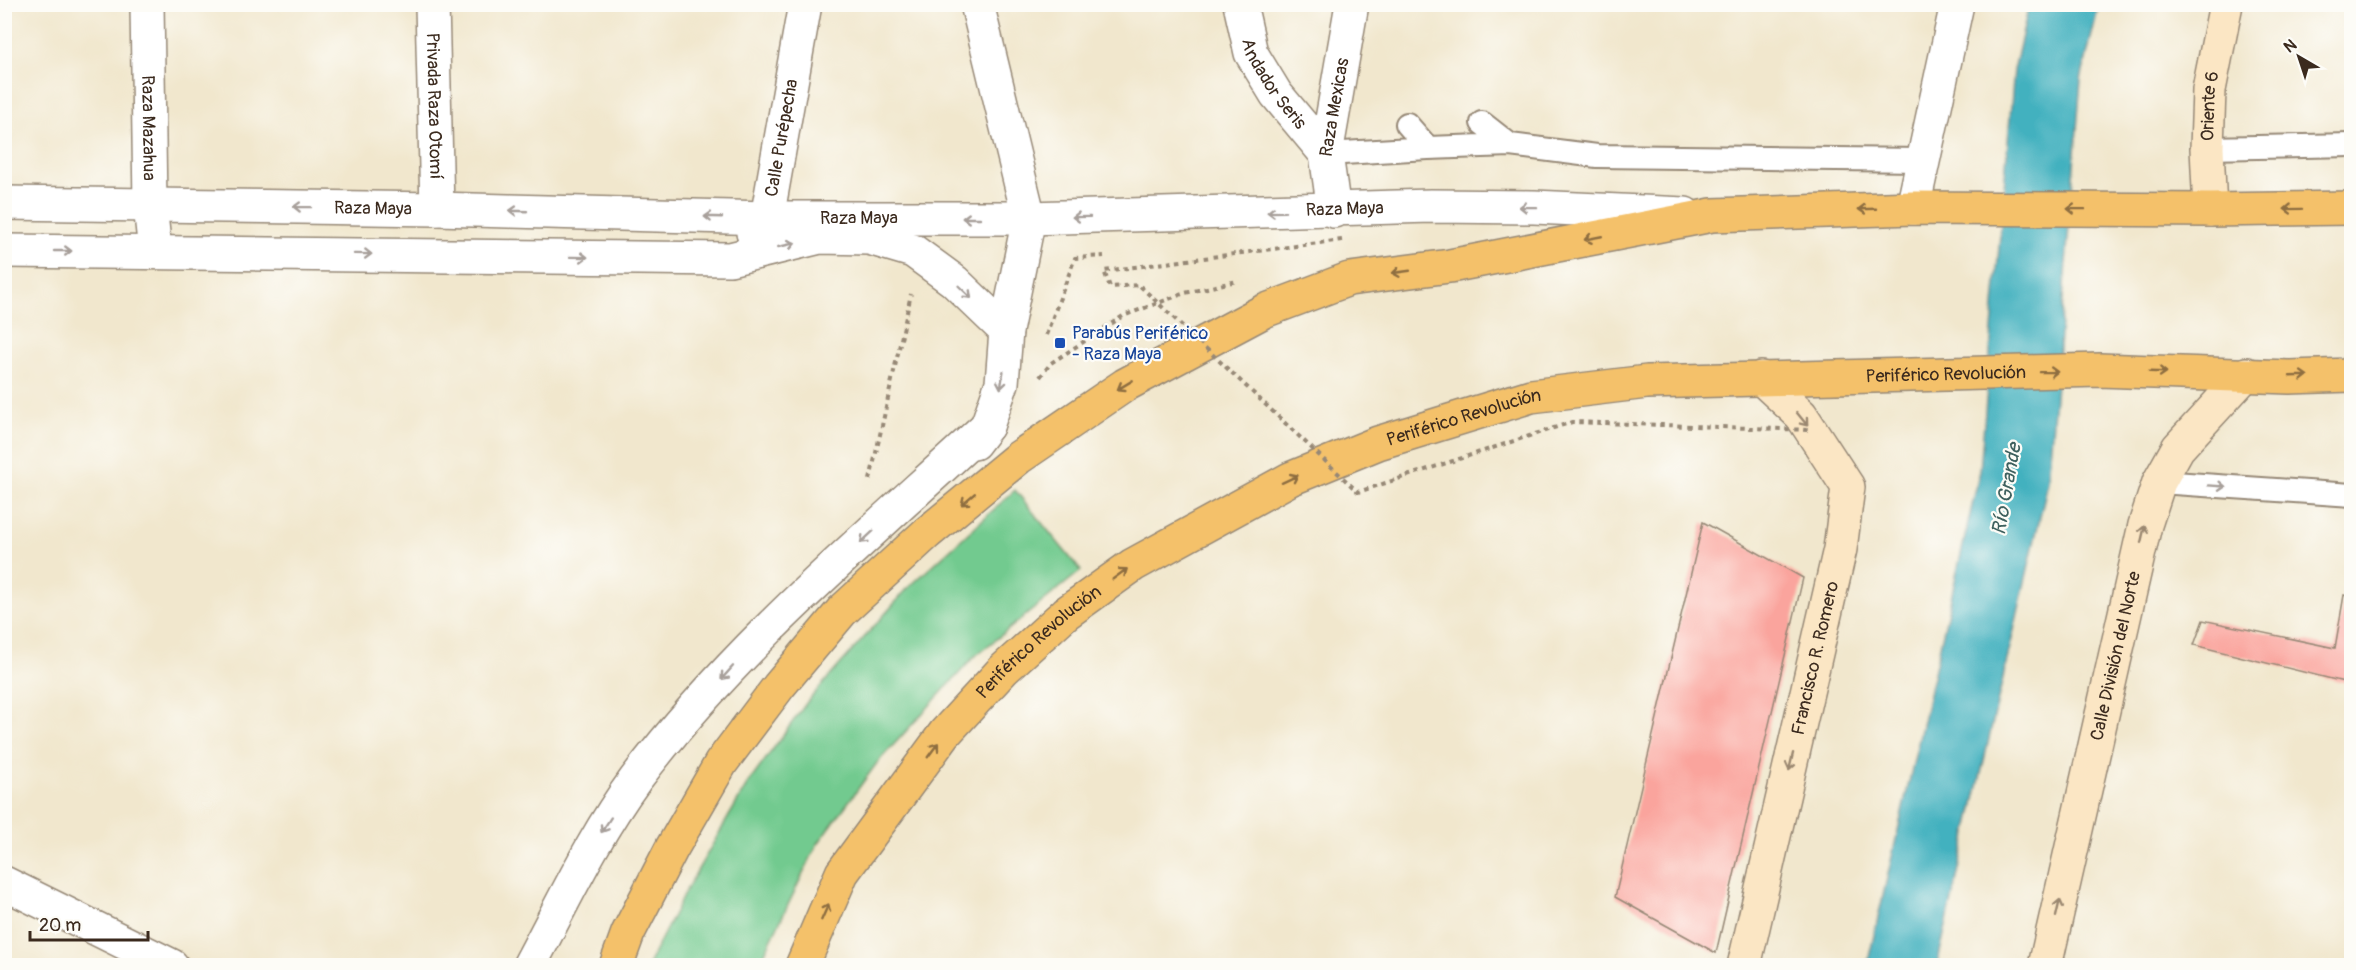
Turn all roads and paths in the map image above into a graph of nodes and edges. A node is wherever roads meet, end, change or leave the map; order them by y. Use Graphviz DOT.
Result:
graph roads {
  1 [pos="147,4"];
  2 [pos="432,4"];
  3 [pos="805,4"];
  4 [pos="977,4"];
  5 [pos="1239,4"];
  6 [pos="1352,4"];
  7 [pos="1957,4"];
  8 [pos="2226,4"];
  9 [pos="1482,123"];
  10 [pos="1407,124"];
  11 [pos="1510,145"];
  12 [pos="2352,145"];
  13 [pos="1428,148"];
  14 [pos="2207,148"];
  15 [pos="1326,154"];
  16 [pos="1923,160"];
  17 [pos="4,203"];
  18 [pos="150,205"];
  19 [pos="1912,208"];
  20 [pos="2352,208"];
  21 [pos="437,209"];
  22 [pos="2210,210"];
  23 [pos="1712,215"];
  24 [pos="767,218"];
  25 [pos="1029,218"];
  26 [pos="1338,226"];
  27 [pos="1238,247"];
  28 [pos="4,251"];
  29 [pos="155,252"];
  30 [pos="1110,255"];
  31 [pos="730,259"];
  32 [pos="1242,280"];
  33 [pos="912,291"];
  34 [pos="1006,331"];
  35 [pos="1042,344"];
  36 [pos="2246,374"];
  37 [pos="2352,375"];
  38 [pos="1761,378"];
  39 [pos="1036,380"];
  40 [pos="987,426"];
  41 [pos="1811,430"];
  42 [pos="2159,482"];
  43 [pos="868,489"];
  44 [pos="2352,495"];
  45 [pos="842,611"];
  46 [pos="4,884"];
  47 [pos="172,966"];
  48 [pos="529,966"];
  49 [pos="616,966"];
  50 [pos="802,966"];
  51 [pos="1744,966"];
  52 [pos="2045,966"];
  1 -- 18 [label="street, Raza Mazahua"];
  2 -- 21 [label="street, Privada Raza Otomí"];
  3 -- 24 [label="street, Calle Purépecha"];
  4 -- 25 [label="street"];
  5 -- 15 [label="street, Andador Seris"];
  6 -- 15 [label="street, Raza Mexicas"];
  7 -- 16 [label="street"];
  8 -- 14 [label="main road, Oriente 6"];
  9 -- 11 [label="lane"];
  10 -- 13 [label="lane"];
  11 -- 13 [label="lane"];
  11 -- 16 [label="lane"];
  12 -- 14 [label="lane"];
  13 -- 15 [label="lane"];
  14 -- 22 [label="main road, Oriente 6"];
  15 -- 26 [label="street, Raza Mexicas"];
  16 -- 19 [label="street"];
  17 -- 18 [label="street, Raza Maya"];
  21 -- 18 [label="street, Raza Maya, one-way"];
  18 -- 29 [label="street, Raza Mazahua"];
  22 -- 19 [label="highway, one-way"];
  19 -- 23 [label="highway, one-way"];
  20 -- 22 [label="highway, one-way"];
  24 -- 21 [label="street, Raza Maya, one-way"];
  23 -- 26 [label="street, Raza Maya, one-way"];
  23 -- 45 [label="highway, one-way"];
  25 -- 24 [label="street, Raza Maya, one-way"];
  24 -- 31 [label="street, Calle Purépecha"];
  26 -- 25 [label="street, Raza Maya, one-way"];
  25 -- 34 [label="street"];
  26 -- 27 [label="path"];
  26 -- 41 [label="path, bridge"];
  28 -- 29 [label="street, Raza Maya, one-way"];
  29 -- 31 [label="street, Raza Maya, one-way"];
  30 -- 35 [label="path"];
  31 -- 34 [label="street, Raza Maya, one-way"];
  32 -- 39 [label="path"];
  33 -- 43 [label="path"];
  34 -- 40 [label="street, one-way"];
  36 -- 37 [label="highway, Periférico Revolución, one-way"];
  38 -- 36 [label="highway, Periférico Revolución, one-way"];
  36 -- 42 [label="main road, Calle División del Norte"];
  38 -- 41 [label="main road, Francisco R. Romero, one-way"];
  50 -- 38 [label="highway, Periférico Revolución, one-way"];
  40 -- 45 [label="street"];
  40 -- 48 [label="street, one-way"];
  41 -- 51 [label="main road, Francisco R. Romero, one-way"];
  42 -- 44 [label="lane, one-way"];
  52 -- 42 [label="main road, Calle División del Norte, one-way"];
  45 -- 49 [label="highway"];
  46 -- 47 [label="street"];
}
